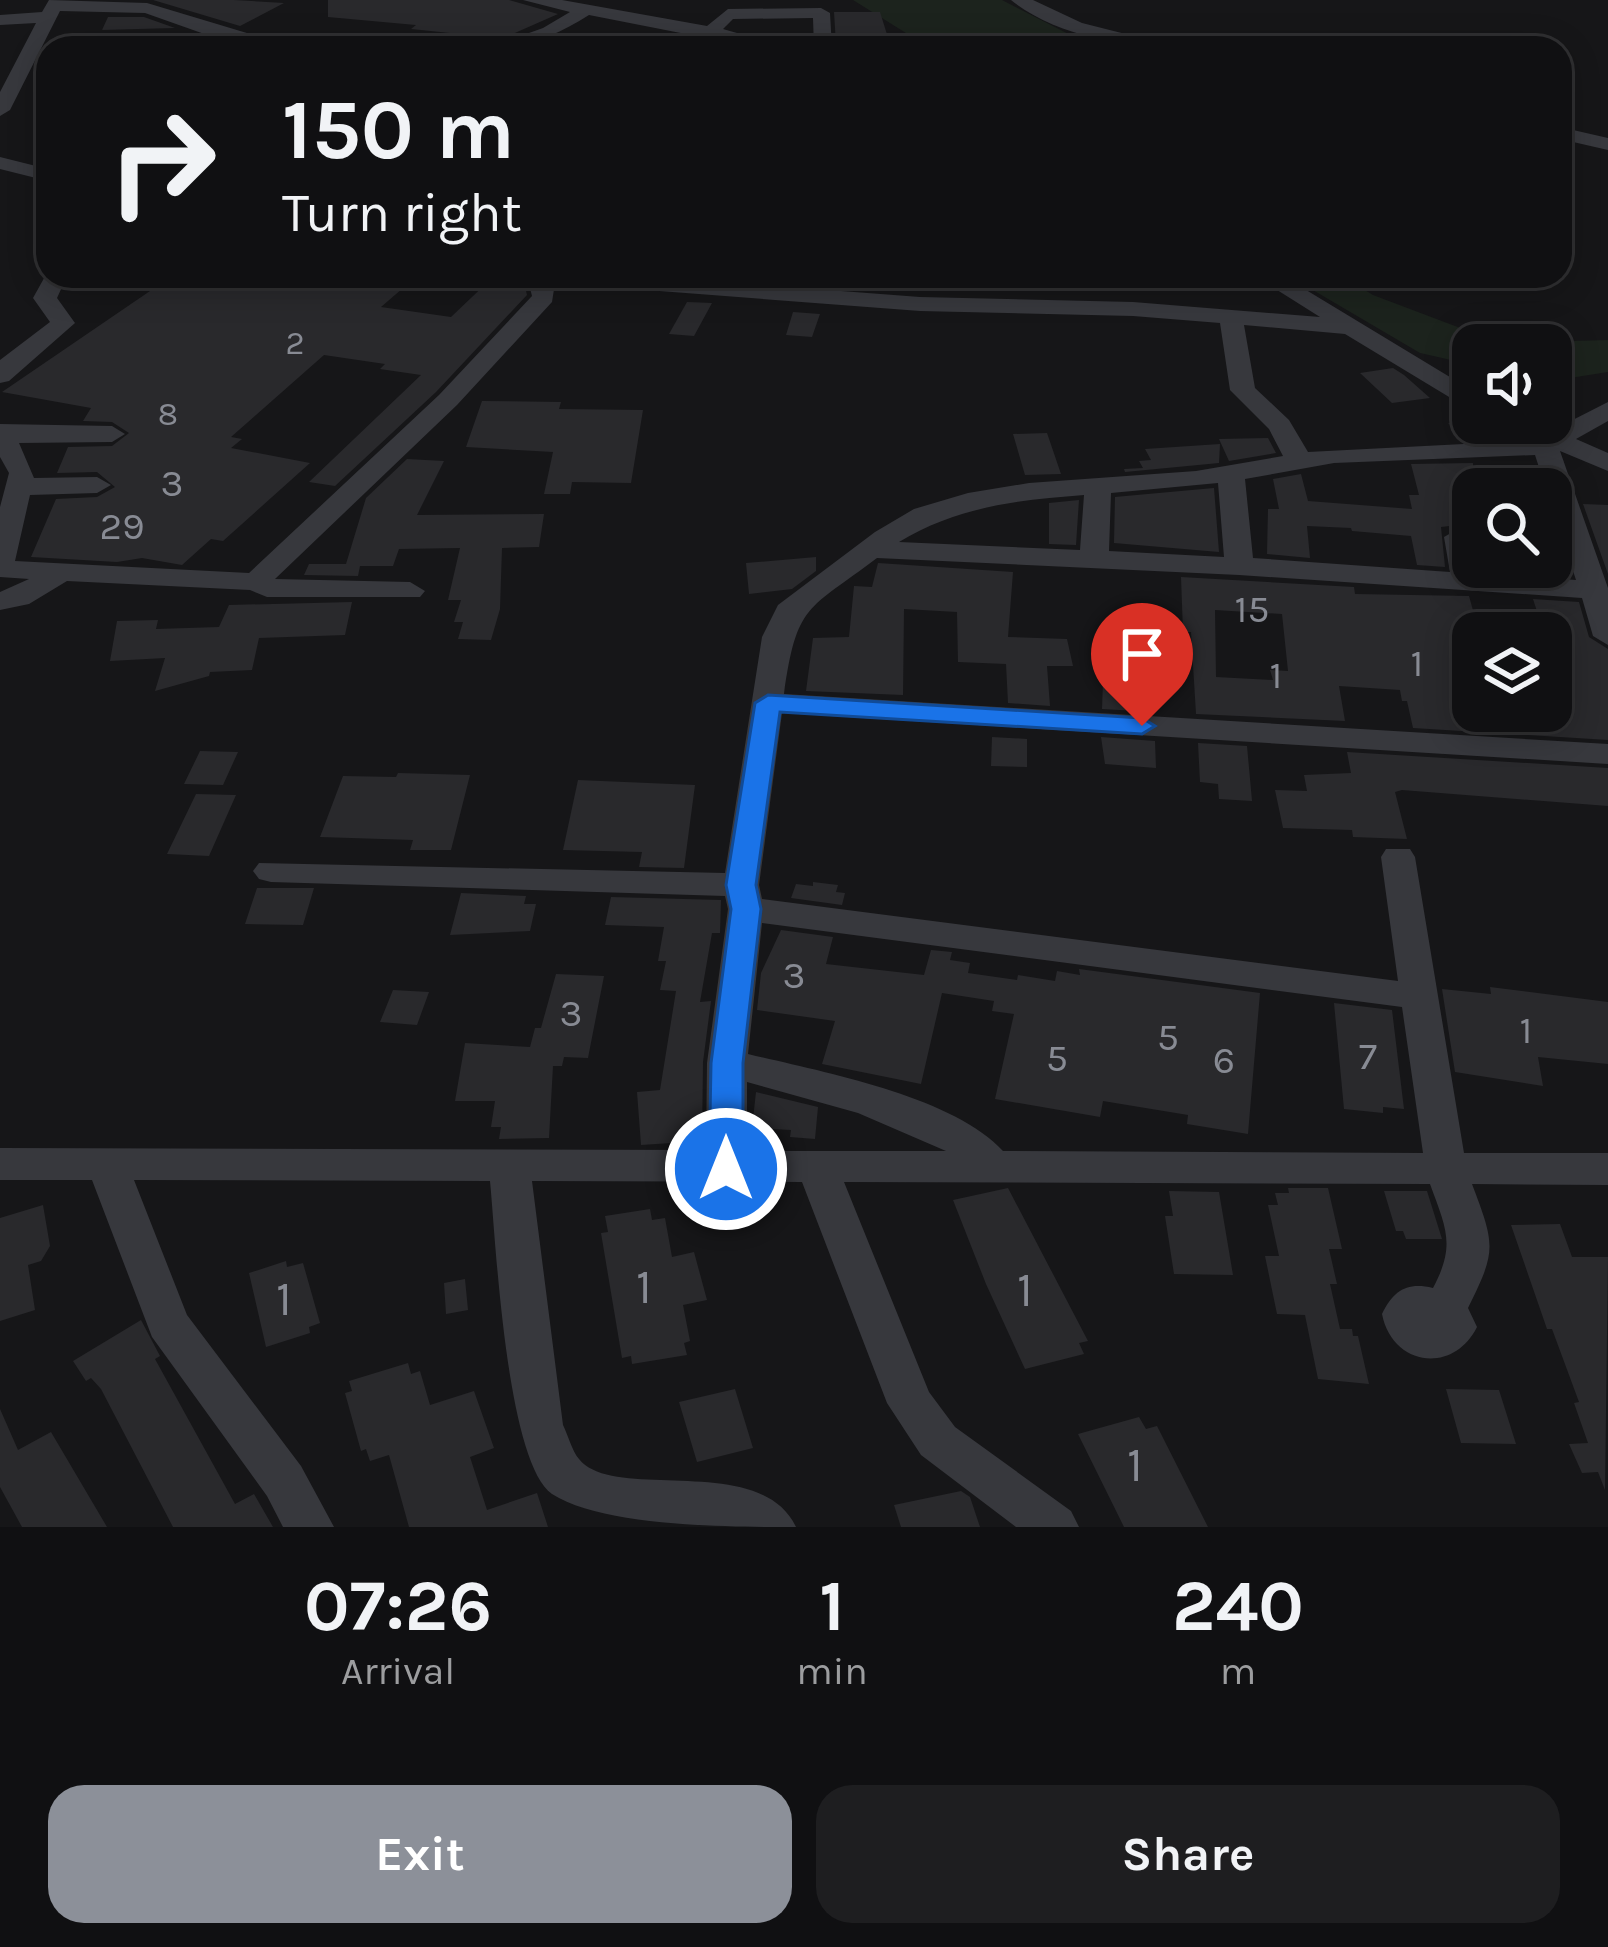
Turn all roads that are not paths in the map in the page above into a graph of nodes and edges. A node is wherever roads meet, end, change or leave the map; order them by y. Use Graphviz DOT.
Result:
graph roads {
  1 [pos="531,0"];
  2 [pos="633,0"];
  3 [pos="1018,0"];
  4 [pos="734,7"];
  5 [pos="53,8"];
  6 [pos="586,9"];
  7 [pos="608,12"];
  8 [pos="0,20"];
  9 [pos="230,36"];
  10 [pos="535,36"];
  11 [pos="710,36"];
  12 [pos="719,36"];
  13 [pos="822,36"];
  14 [pos="1118,36"];
  15 [pos="7,83"];
  16 [pos="0,110"];
  17 [pos="1572,136"];
  18 [pos="1608,144"];
  19 [pos="0,163"];
  20 [pos="36,172"];
  21 [pos="50,288"];
  22 [pos="544,288"];
  23 [pos="712,288"];
  24 [pos="1286,288"];
  25 [pos="1231,317"];
  26 [pos="1352,327"];
  27 [pos="0,376"];
  28 [pos="1452,390"];
  29 [pos="1608,410"];
  30 [pos="1572,431"];
  31 [pos="1,433"];
  32 [pos="112,434"];
  33 [pos="1544,444"];
  34 [pos="1552,444"];
  35 [pos="1558,444"];
  36 [pos="1299,460"];
  37 [pos="1608,463"];
  38 [pos="1231,473"];
  39 [pos="97,485"];
  40 [pos="1098,486"];
  41 [pos="18,487"];
  42 [pos="873,549"];
  43 [pos="1094,559"];
  44 [pos="1239,566"];
  45 [pos="2,570"];
  46 [pos="59,573"];
  47 [pos="1452,580"];
  48 [pos="256,582"];
  49 [pos="1566,588"];
  50 [pos="1594,590"];
  51 [pos="410,591"];
  52 [pos="0,601"];
  53 [pos="1608,636"];
  54 [pos="768,703"];
  55 [pos="1608,754"];
  56 [pos="1398,857"];
  57 [pos="271,871"];
  58 [pos="744,897"];
  59 [pos="1415,996"];
  60 [pos="727,1063"];
  61 [pos="0,1164"];
  62 [pos="106,1164"];
  63 [pos="508,1167"];
  64 [pos="726,1169"];
  65 [pos="818,1169"];
  66 [pos="1608,1169"];
  67 [pos="995,1170"];
  68 [pos="1446,1171"];
  69 [pos="1445,1309"];
  70 [pos="309,1527"];
  71 [pos="771,1527"];
  72 [pos="1054,1527"];
  1 -- 6 [label="street"];
  2 -- 7 [label="street"];
  3 -- 14 [label="street"];
  4 -- 12 [label="street"];
  4 -- 13 [label="street"];
  5 -- 8 [label="street"];
  5 -- 9 [label="street"];
  5 -- 15 [label="street"];
  6 -- 7 [label="street"];
  6 -- 10 [label="street"];
  7 -- 11 [label="street"];
  15 -- 16 [label="street"];
  17 -- 18 [label="street"];
  19 -- 20 [label="street"];
  21 -- 27 [label="street"];
  22 -- 48 [label="street"];
  23 -- 25 [label="street"];
  24 -- 26 [label="street"];
  25 -- 26 [label="street"];
  25 -- 36 [label="street"];
  26 -- 28 [label="street"];
  29 -- 30 [label="street"];
  31 -- 32 [label="street"];
  31 -- 41 [label="street"];
  33 -- 36 [label="street"];
  34 -- 50 [label="street"];
  35 -- 37 [label="street"];
  36 -- 38 [label="street"];
  38 -- 40 [label="street"];
  38 -- 44 [label="street"];
  39 -- 41 [label="street"];
  40 -- 42 [label="street"];
  40 -- 43 [label="street"];
  41 -- 45 [label="street"];
  42 -- 43 [label="street"];
  42 -- 54 [label="street"];
  43 -- 44 [label="street"];
  44 -- 47 [label="street"];
  45 -- 46 [label="street"];
  46 -- 48 [label="street"];
  46 -- 52 [label="street"];
  48 -- 51 [label="street"];
  49 -- 50 [label="street"];
  50 -- 53 [label="street"];
  54 -- 55 [label="street"];
  54 -- 58 [label="street"];
  56 -- 59 [label="street"];
  57 -- 58 [label="street"];
  58 -- 59 [label="street"];
  58 -- 60 [label="street"];
  59 -- 68 [label="street"];
  60 -- 64 [label="street"];
  60 -- 67 [label="street"];
  61 -- 62 [label="street"];
  62 -- 63 [label="street"];
  62 -- 70 [label="street"];
  63 -- 64 [label="street"];
  63 -- 71 [label="street"];
  64 -- 65 [label="street"];
  65 -- 67 [label="street"];
  65 -- 72 [label="street"];
  66 -- 68 [label="street"];
  67 -- 68 [label="street"];
  68 -- 69 [label="street"];
}
